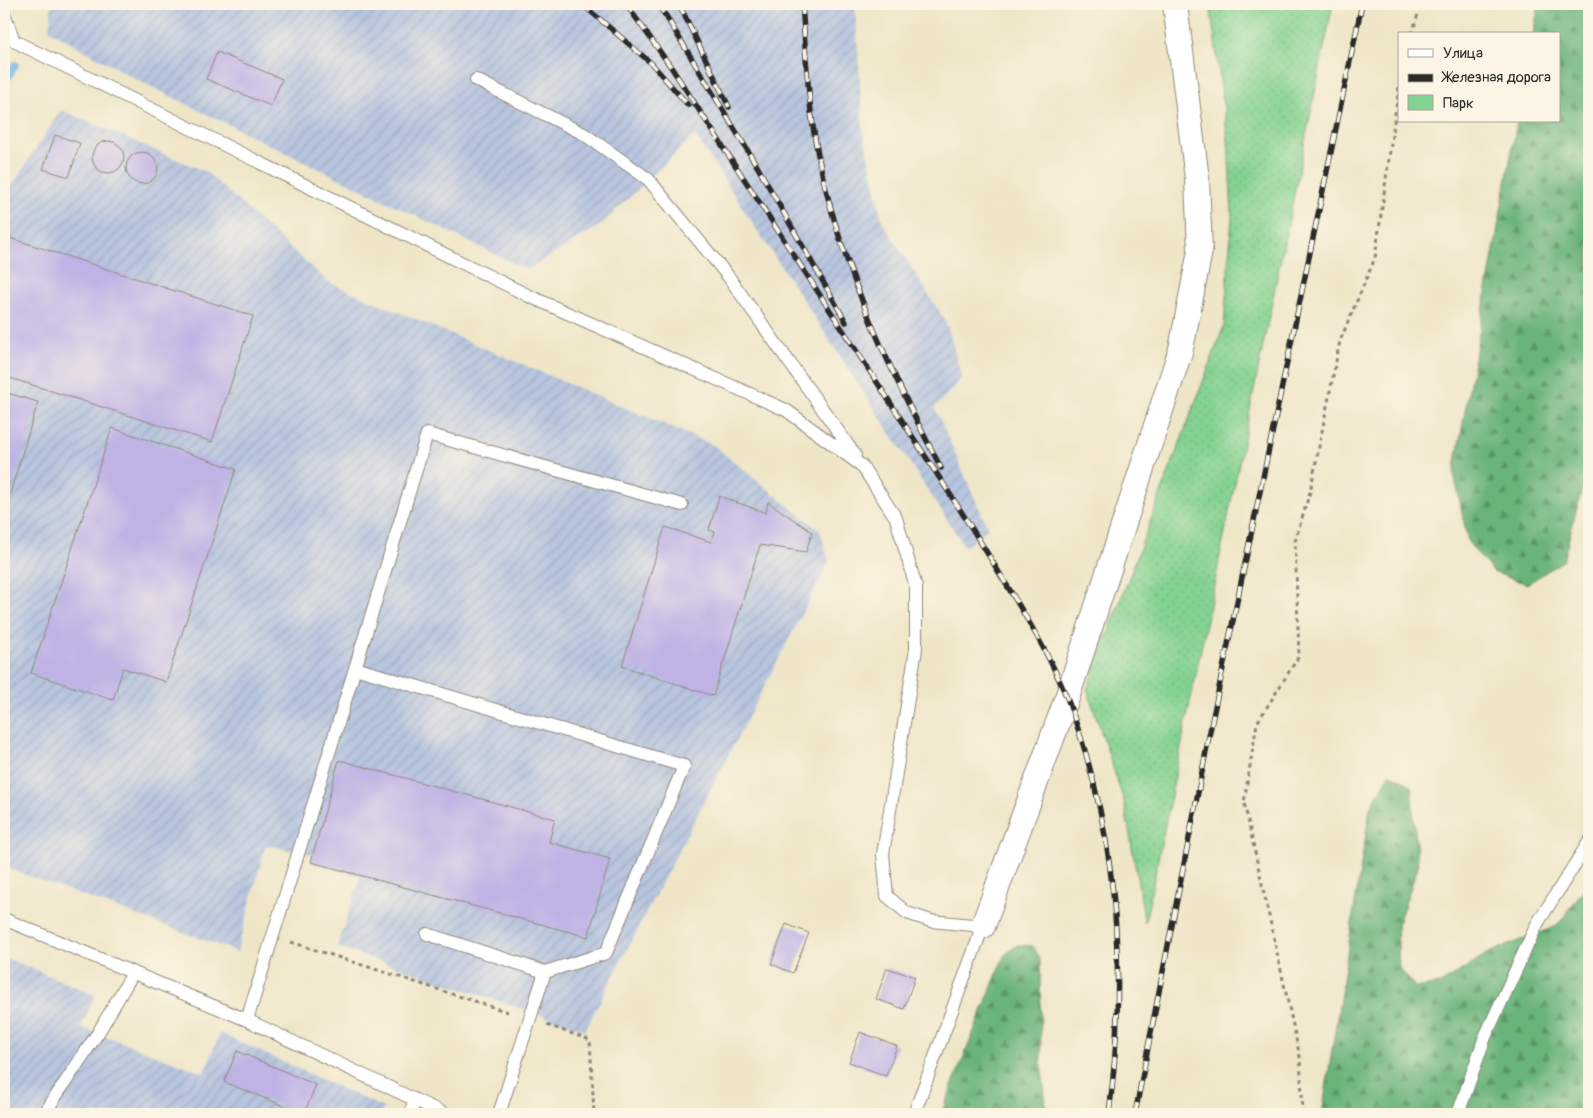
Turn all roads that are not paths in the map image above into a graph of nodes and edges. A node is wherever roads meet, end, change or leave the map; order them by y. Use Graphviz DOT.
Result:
graph roads {
  1 [pos="1175,4"];
  2 [pos="4,13"];
  3 [pos="476,80"];
  4 [pos="862,466"];
  5 [pos="682,505"];
  6 [pos="355,668"];
  7 [pos="1589,842"];
  8 [pos="4,919"];
  9 [pos="983,926"];
  10 [pos="427,934"];
  11 [pos="544,972"];
  12 [pos="133,973"];
  13 [pos="248,1020"];
  14 [pos="415,1100"];
  15 [pos="44,1114"];
  16 [pos="410,1114"];
  17 [pos="445,1114"];
  18 [pos="499,1114"];
  19 [pos="914,1114"];
  20 [pos="1458,1114"];
  1 -- 9 [label="street"];
  2 -- 4 [label="lane"];
  3 -- 4 [label="lane"];
  4 -- 9 [label="lane"];
  5 -- 6 [label="lane"];
  6 -- 11 [label="lane"];
  6 -- 13 [label="lane"];
  7 -- 20 [label="lane"];
  8 -- 12 [label="lane"];
  9 -- 19 [label="lane"];
  10 -- 11 [label="lane"];
  11 -- 18 [label="lane"];
  12 -- 13 [label="lane"];
  12 -- 15 [label="lane"];
  13 -- 14 [label="lane"];
  14 -- 16 [label="lane"];
  14 -- 17 [label="lane"];
}
